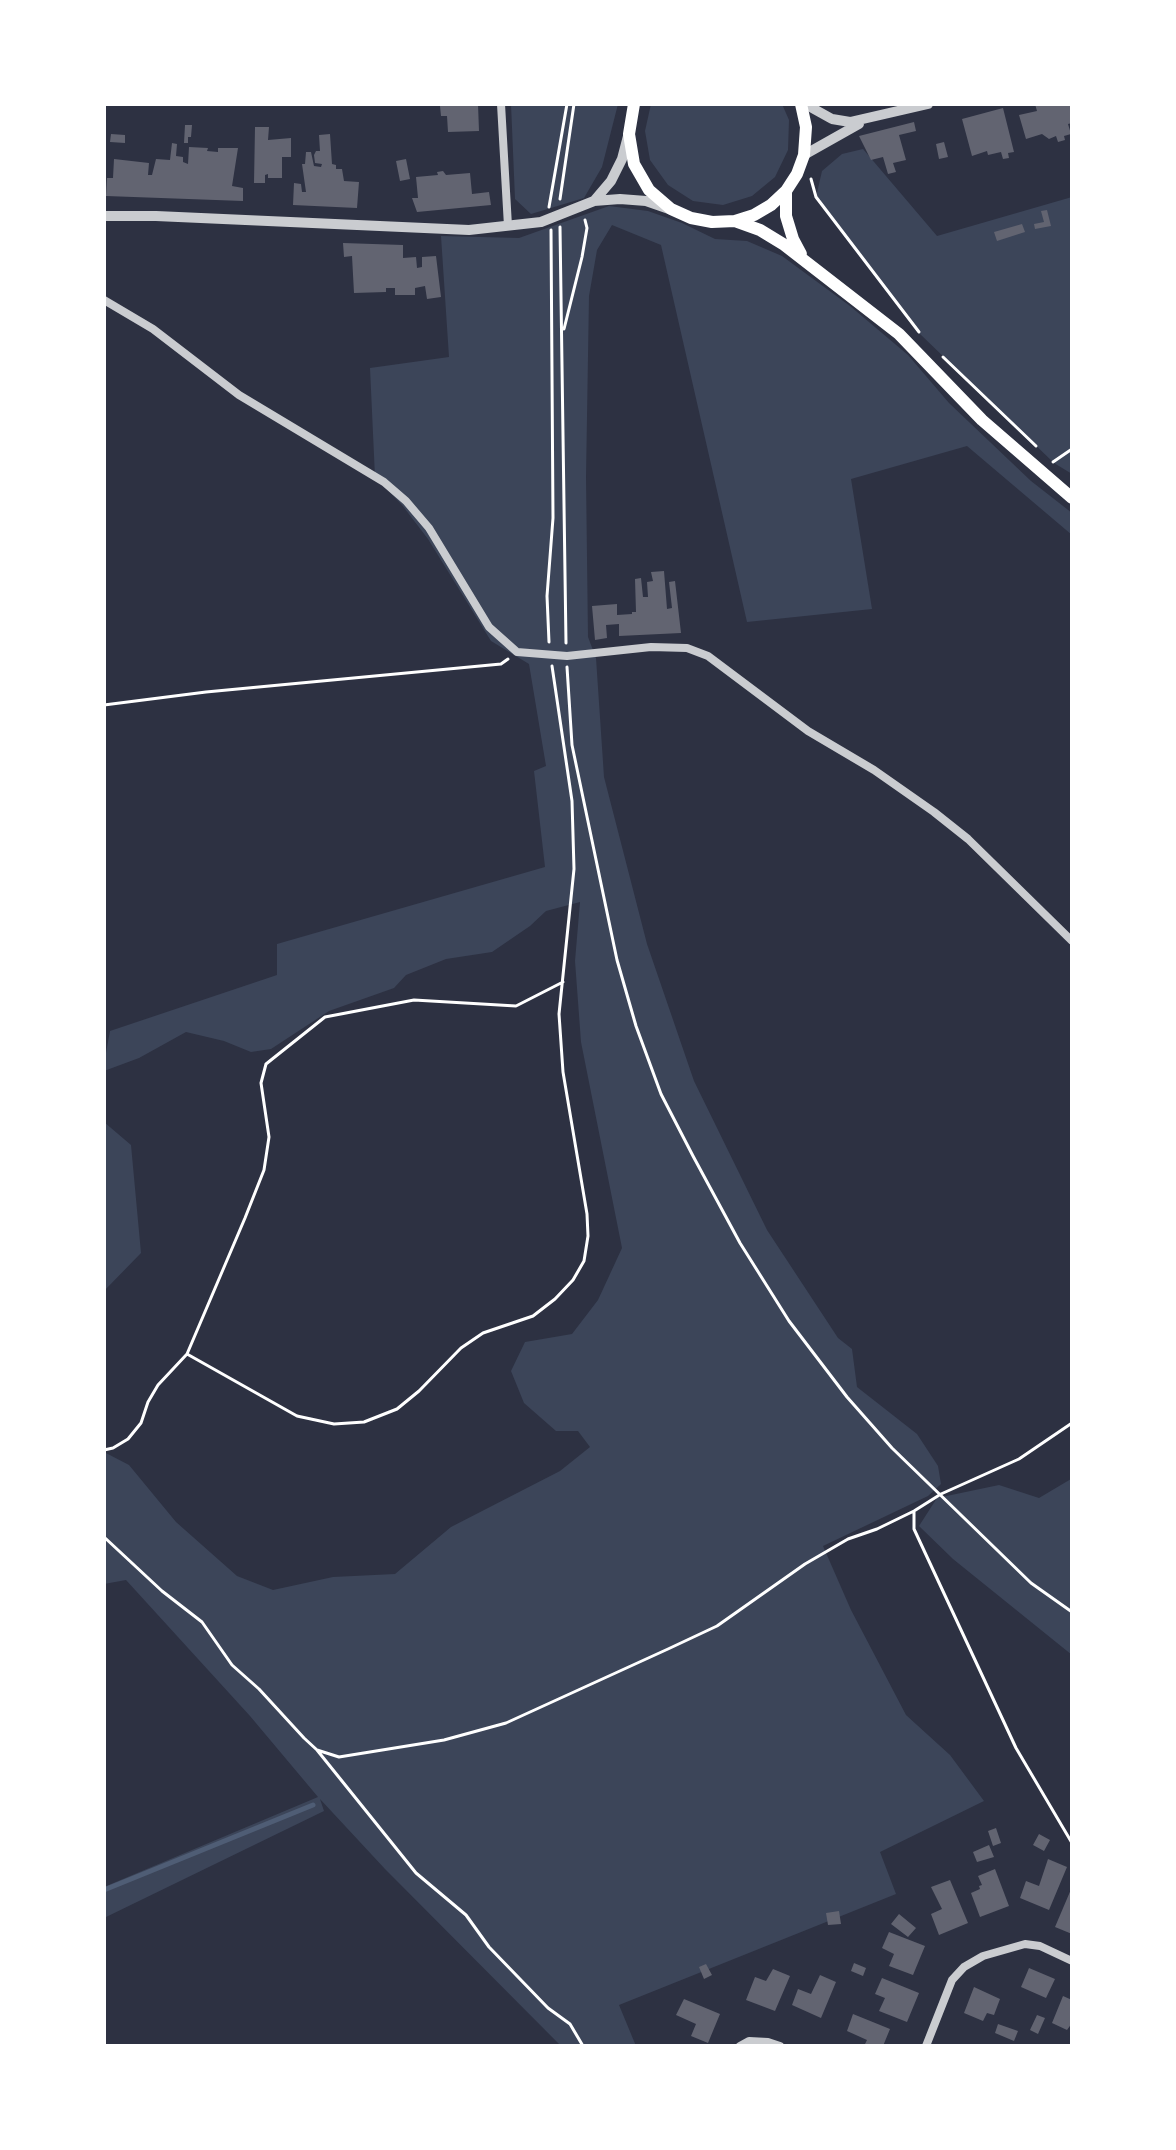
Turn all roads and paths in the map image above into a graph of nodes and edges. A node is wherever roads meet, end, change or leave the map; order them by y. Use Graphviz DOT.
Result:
graph roads {
  1 [pos="501,104"];
  2 [pos="567,104"];
  3 [pos="574,104"];
  4 [pos="634,104"];
  5 [pos="803,104"];
  6 [pos="928,104"];
  7 [pos="868,120"];
  8 [pos="629,134"];
  9 [pos="804,155"];
  10 [pos="786,191"];
  11 [pos="560,198"];
  12 [pos="549,201"];
  13 [pos="594,201"];
  14 [pos="671,209"];
  15 [pos="104,216"];
  16 [pos="735,221"];
  17 [pos="508,226"];
  18 [pos="587,228"];
  19 [pos="561,242"];
  20 [pos="551,244"];
  21 [pos="804,260"];
  22 [pos="104,300"];
  23 [pos="563,333"];
  24 [pos="925,339"];
  25 [pos="936,350"];
  26 [pos="1072,449"];
  27 [pos="1072,498"];
  28 [pos="517,652"];
  29 [pos="550,655"];
  30 [pos="567,656"];
  31 [pos="104,705"];
  32 [pos="1072,941"];
  33 [pos="563,982"];
  34 [pos="187,1354"];
  35 [pos="1072,1423"];
  36 [pos="104,1450"];
  37 [pos="941,1494"];
  38 [pos="914,1511"];
  39 [pos="104,1537"];
  40 [pos="1072,1612"];
  41 [pos="317,1750"];
  42 [pos="1072,1843"];
  43 [pos="1072,1961"];
  44 [pos="583,2046"];
  45 [pos="740,2046"];
  46 [pos="780,2046"];
  47 [pos="926,2046"];
  1 -- 17 [label="street"];
  2 -- 12 [label="path"];
  3 -- 11 [label="path"];
  4 -- 8 [label="main road"];
  5 -- 7 [label="street"];
  5 -- 9 [label="main road"];
  6 -- 7 [label="street"];
  7 -- 9 [label="street"];
  8 -- 13 [label="street"];
  8 -- 14 [label="main road"];
  9 -- 10 [label="main road"];
  9 -- 24 [label="path"];
  10 -- 16 [label="main road"];
  10 -- 21 [label="main road"];
  13 -- 14 [label="street"];
  13 -- 17 [label="street"];
  14 -- 16 [label="main road"];
  15 -- 17 [label="street"];
  16 -- 21 [label="main road"];
  18 -- 23 [label="path"];
  19 -- 23 [label="path"];
  20 -- 29 [label="path"];
  21 -- 27 [label="main road"];
  22 -- 28 [label="street"];
  23 -- 30 [label="path"];
  25 -- 26 [label="path"];
  28 -- 29 [label="street"];
  28 -- 31 [label="path"];
  29 -- 30 [label="street"];
  29 -- 33 [label="path"];
  30 -- 32 [label="street"];
  30 -- 37 [label="path"];
  33 -- 34 [label="path"];
  33 -- 34 [label="path"];
  34 -- 36 [label="path"];
  35 -- 37 [label="path"];
  37 -- 38 [label="path"];
  37 -- 40 [label="path"];
  38 -- 41 [label="path"];
  38 -- 42 [label="path"];
  39 -- 41 [label="path"];
  41 -- 44 [label="path"];
  43 -- 47 [label="street"];
  45 -- 46 [label="street"];
}
